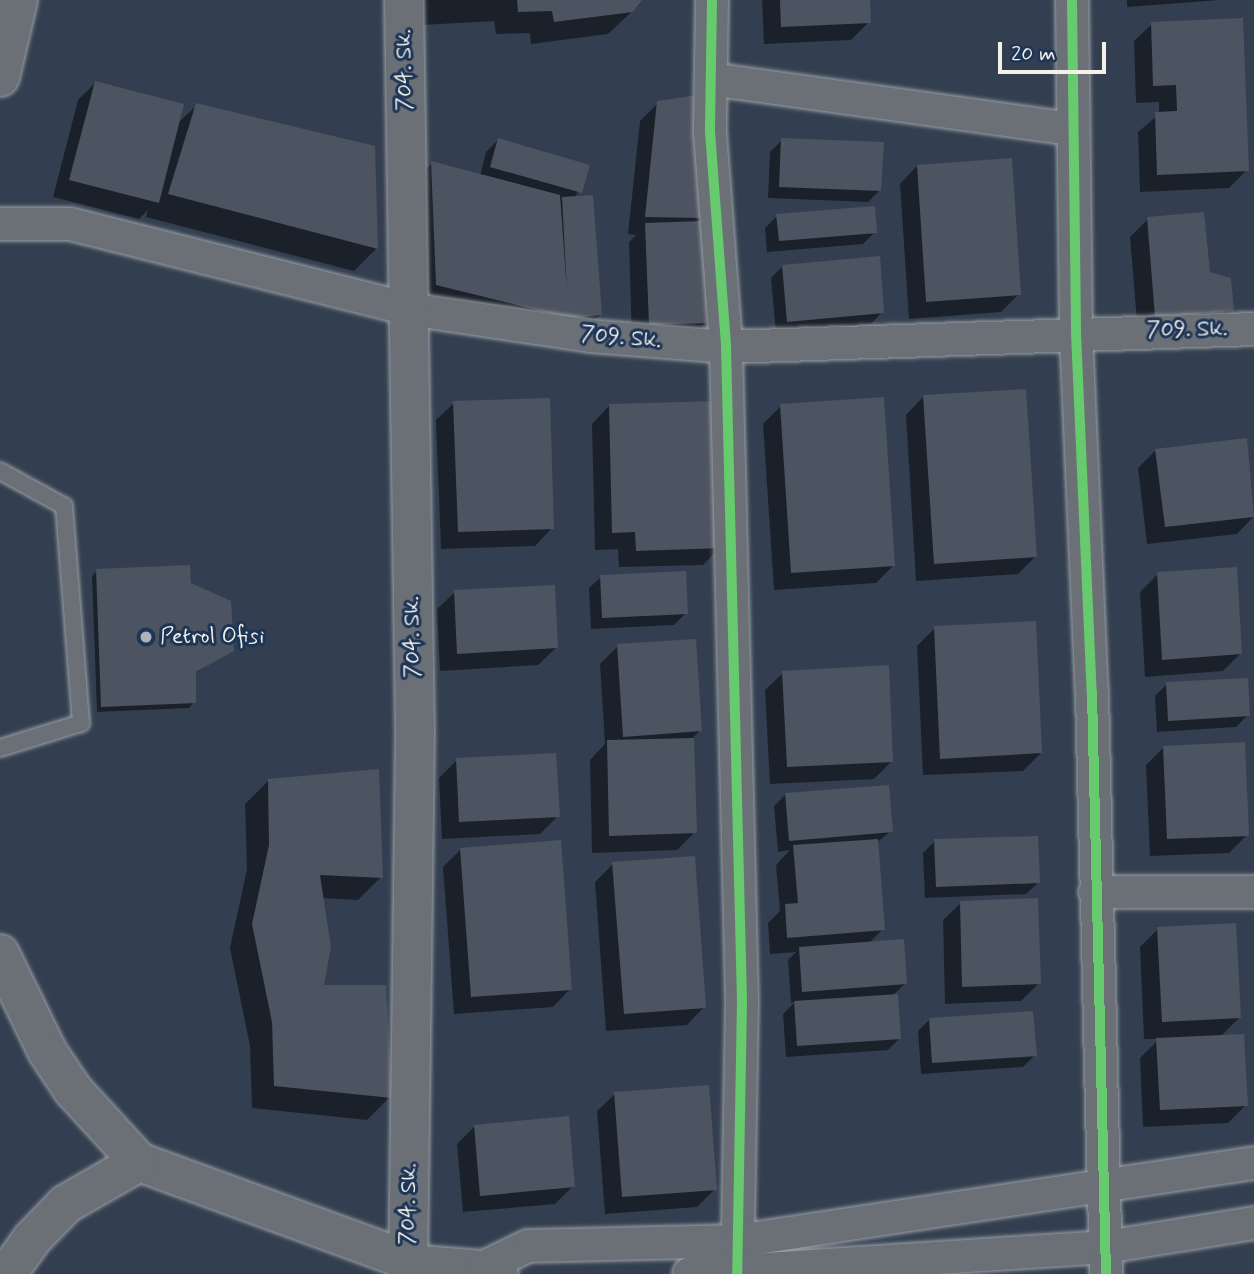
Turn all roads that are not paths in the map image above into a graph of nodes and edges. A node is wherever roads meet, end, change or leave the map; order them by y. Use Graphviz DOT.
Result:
graph roads {
  1 [pos="18,0"];
  2 [pos="404,0"];
  3 [pos="712,0"];
  4 [pos="1072,0"];
  5 [pos="0,77"];
  6 [pos="711,79"];
  7 [pos="1073,129"];
  8 [pos="0,224"];
  9 [pos="408,309"];
  10 [pos="1254,329"];
  11 [pos="1076,333"];
  12 [pos="726,347"];
  13 [pos="0,471"];
  14 [pos="0,748"];
  15 [pos="1095,892"];
  16 [pos="1254,892"];
  17 [pos="0,954"];
  18 [pos="139,1162"];
  19 [pos="1254,1163"];
  20 [pos="1105,1188"];
  21 [pos="1254,1223"];
  22 [pos="1106,1261"];
  23 [pos="737,1262"];
  24 [pos="409,1268"];
  25 [pos="494,1271"];
  26 [pos="7,1274"];
  27 [pos="689,1274"];
  1 -- 5 [label="main road"];
  2 -- 9 [label="main road, 704. Sk."];
  3 -- 6 [label="street"];
  4 -- 7 [label="street"];
  6 -- 7 [label="street"];
  6 -- 12 [label="street"];
  7 -- 11 [label="street"];
  8 -- 9 [label="street, 709. Sk."];
  9 -- 12 [label="street, 709. Sk."];
  9 -- 24 [label="main road, 704. Sk."];
  10 -- 11 [label="street, 709. Sk."];
  11 -- 12 [label="street, 709. Sk."];
  11 -- 15 [label="street"];
  12 -- 23 [label="street"];
  13 -- 14 [label="lane"];
  15 -- 16 [label="street"];
  15 -- 20 [label="street"];
  17 -- 18 [label="main road"];
  18 -- 24 [label="main road"];
  18 -- 26 [label="main road"];
  19 -- 20 [label="street"];
  20 -- 22 [label="street"];
  20 -- 23 [label="street"];
  21 -- 22 [label="street"];
  22 -- 23 [label="street"];
  23 -- 25 [label="street"];
  23 -- 27 [label="street"];
  24 -- 25 [label="street"];
}
